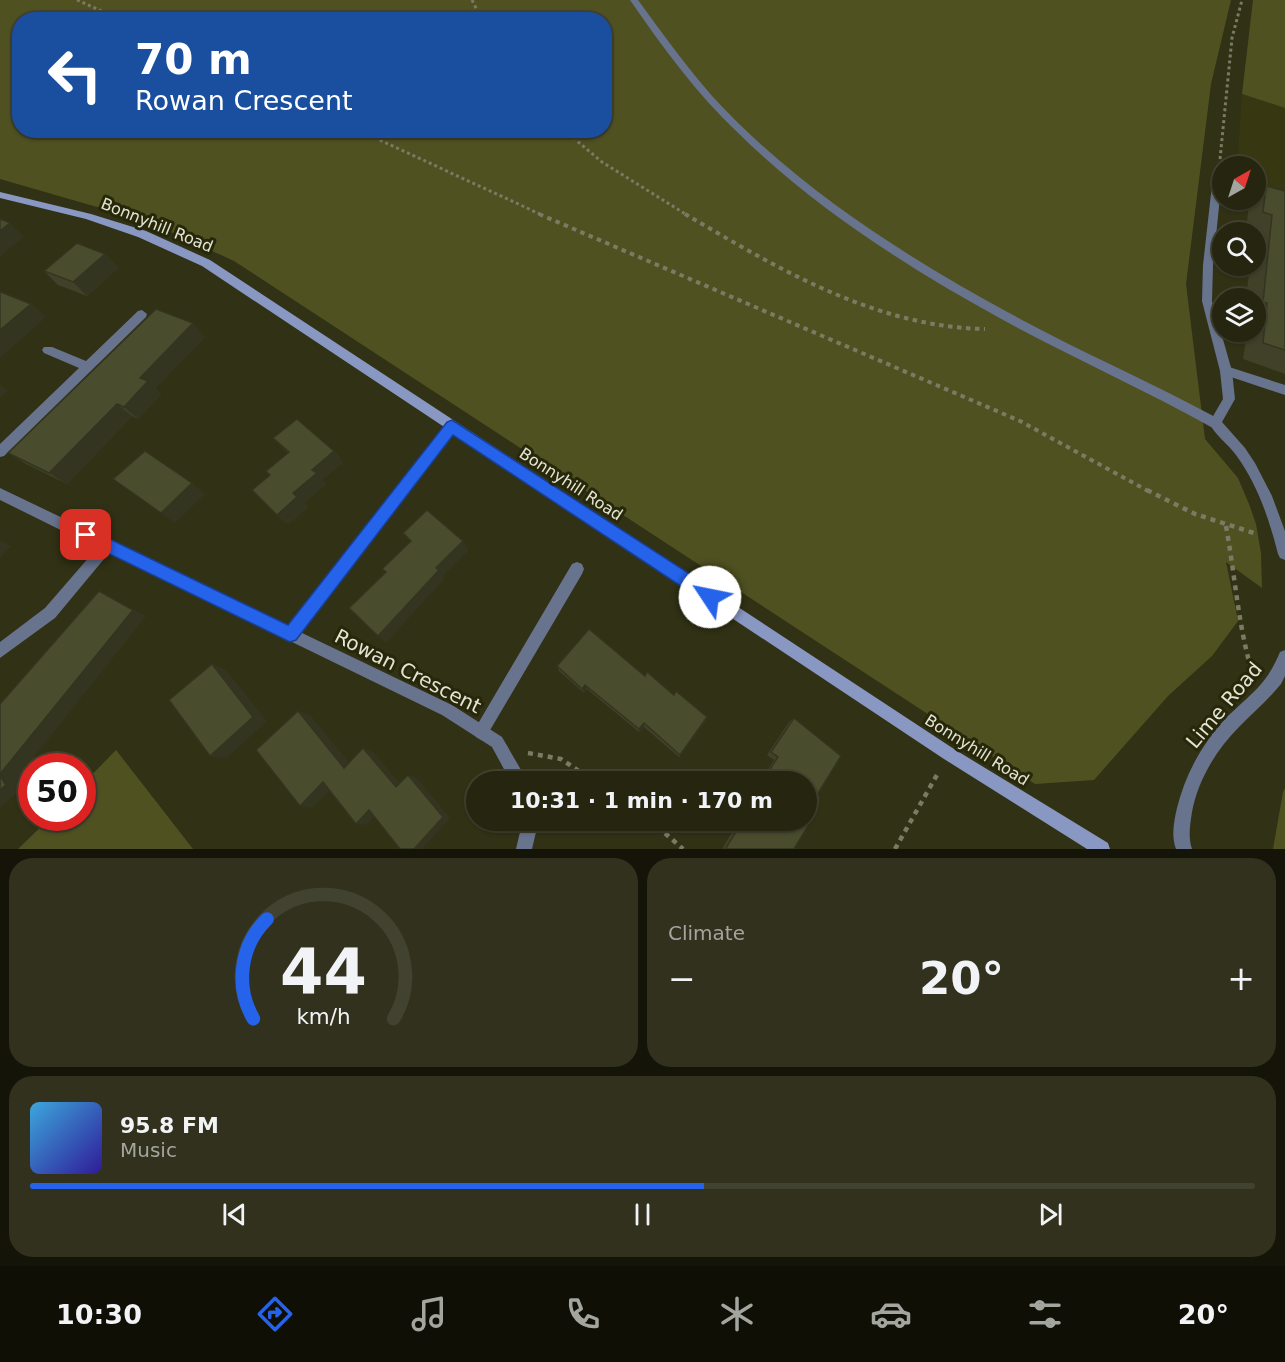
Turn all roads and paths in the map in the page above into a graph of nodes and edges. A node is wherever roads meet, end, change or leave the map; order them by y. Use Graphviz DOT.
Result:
graph roads {
  1 [pos="77,0"];
  2 [pos="634,0"];
  3 [pos="1242,0"];
  4 [pos="103,12"];
  5 [pos="376,138"];
  6 [pos="573,138"];
  7 [pos="1220,156"];
  8 [pos="0,195"];
  9 [pos="1214,210"];
  10 [pos="142,314"];
  11 [pos="1012,320"];
  12 [pos="48,350"];
  13 [pos="87,367"];
  14 [pos="1226,370"];
  15 [pos="1285,390"];
  16 [pos="1215,423"];
  17 [pos="452,426"];
  18 [pos="0,452"];
  19 [pos="0,494"];
  20 [pos="107,546"];
  21 [pos="1285,554"];
  22 [pos="578,569"];
  23 [pos="290,634"];
  24 [pos="0,651"];
  25 [pos="1285,657"];
  26 [pos="1259,697"];
  27 [pos="481,732"];
  28 [pos="949,754"];
  29 [pos="506,758"];
  30 [pos="514,771"];
  31 [pos="579,771"];
  32 [pos="528,831"];
  33 [pos="663,831"];
  34 [pos="524,849"];
  35 [pos="683,849"];
  36 [pos="895,849"];
  37 [pos="1102,849"];
  38 [pos="1184,849"];
  1 -- 4 [label="path"];
  2 -- 11 [label="street"];
  3 -- 7 [label="path"];
  5 -- 26 [label="path"];
  6 -- 11 [label="path"];
  8 -- 17 [label="main road, Bonnyhill Road"];
  9 -- 14 [label="street"];
  10 -- 13 [label="street"];
  11 -- 16 [label="street"];
  12 -- 13 [label="street"];
  13 -- 18 [label="street"];
  14 -- 15 [label="street"];
  14 -- 16 [label="street"];
  16 -- 21 [label="street"];
  17 -- 23 [label="street"];
  17 -- 28 [label="main road, Bonnyhill Road"];
  19 -- 20 [label="street, Rowan Crescent"];
  20 -- 23 [label="street, Rowan Crescent"];
  20 -- 24 [label="street"];
  22 -- 27 [label="street"];
  23 -- 27 [label="street, Rowan Crescent"];
  25 -- 26 [label="street, Lime Road"];
  26 -- 38 [label="street, Lime Road"];
  27 -- 29 [label="street, Rowan Crescent"];
  28 -- 36 [label="path"];
  28 -- 37 [label="main road, Bonnyhill Road"];
  29 -- 30 [label="street, Rowan Crescent"];
  29 -- 31 [label="path"];
  32 -- 34 [label="street"];
  33 -- 35 [label="path"];
}
